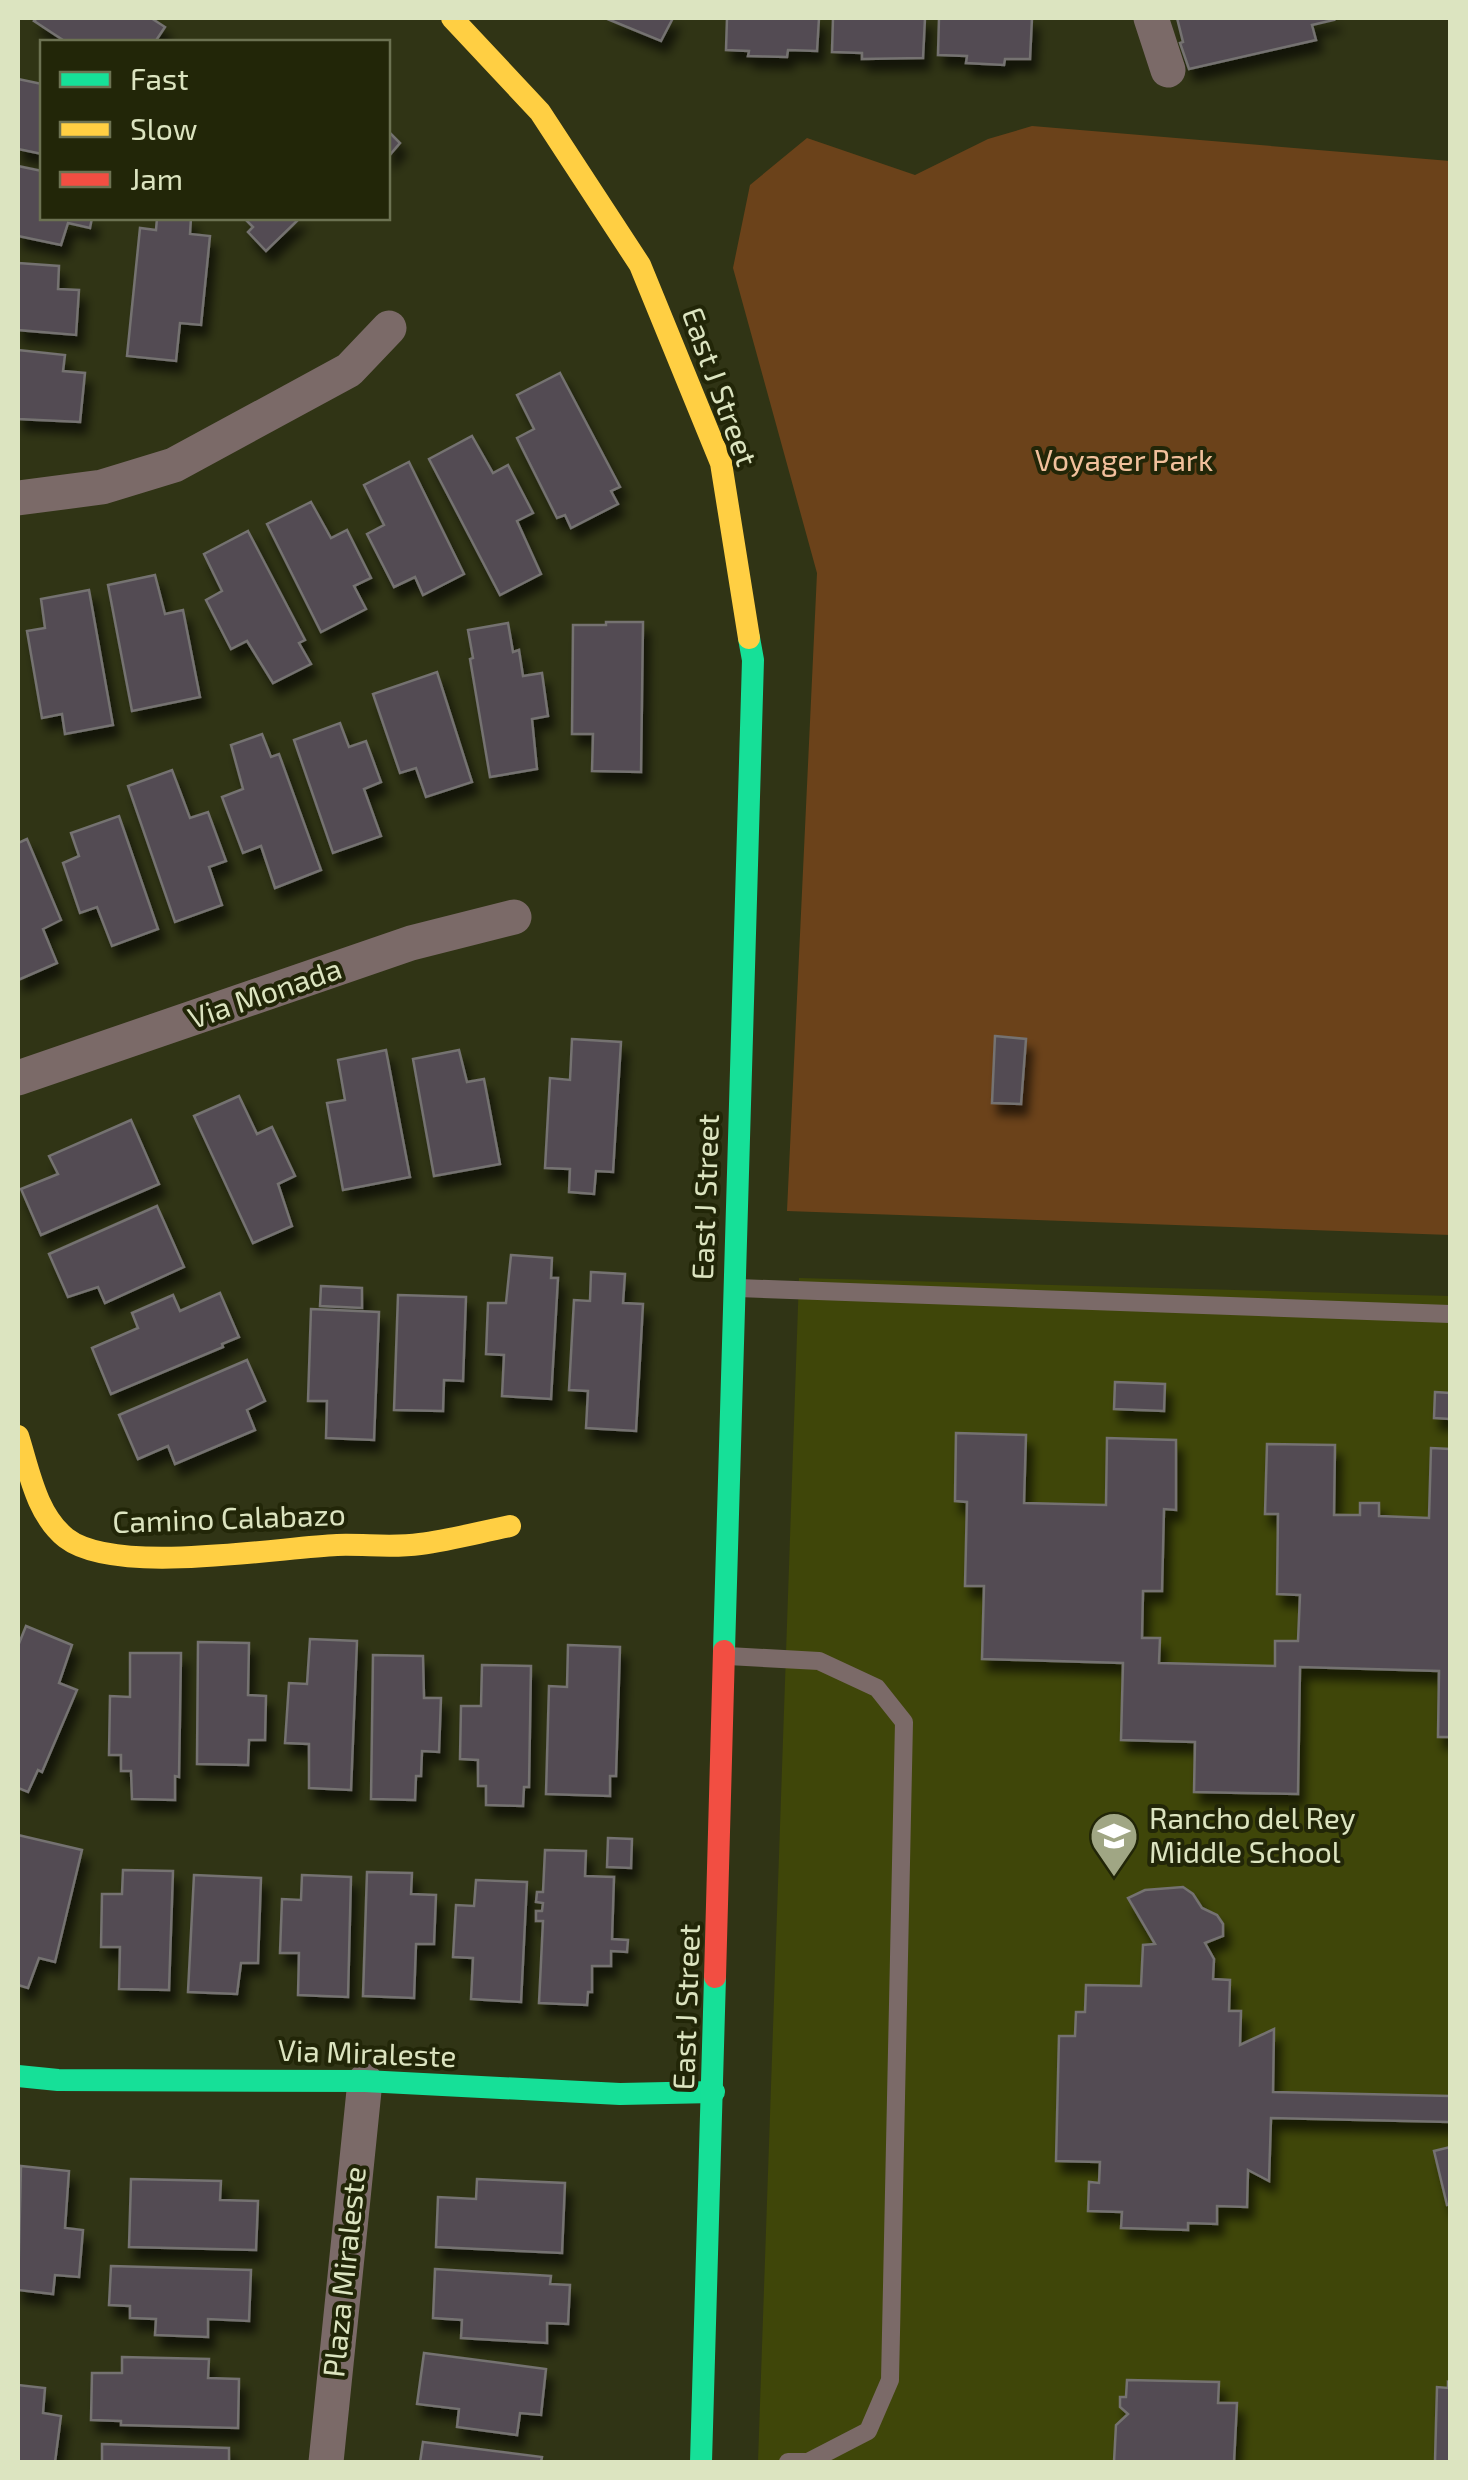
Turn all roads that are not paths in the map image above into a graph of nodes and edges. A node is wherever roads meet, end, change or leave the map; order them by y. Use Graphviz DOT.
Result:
graph roads {
  1 [pos="452,18"];
  2 [pos="1152,18"];
  3 [pos="1168,70"];
  4 [pos="388,328"];
  5 [pos="18,498"];
  6 [pos="514,917"];
  7 [pos="18,1078"];
  8 [pos="733,1288"];
  9 [pos="1450,1314"];
  10 [pos="18,1436"];
  11 [pos="510,1526"];
  12 [pos="726,1656"];
  13 [pos="18,2076"];
  14 [pos="365,2081"];
  15 [pos="714,2092"];
  16 [pos="326,2462"];
  17 [pos="702,2462"];
  18 [pos="788,2462"];
  1 -- 8 [label="street, East J Street"];
  2 -- 3 [label="street"];
  4 -- 5 [label="street"];
  6 -- 7 [label="street, Via Monada"];
  8 -- 9 [label="lane"];
  8 -- 12 [label="street, East J Street"];
  10 -- 11 [label="street, Camino Calabazo"];
  12 -- 15 [label="street, East J Street"];
  12 -- 18 [label="lane"];
  13 -- 14 [label="street, Via Miraleste"];
  14 -- 15 [label="street, Via Miraleste"];
  14 -- 16 [label="street, Plaza Miraleste"];
  15 -- 17 [label="street, East J Street"];
}
